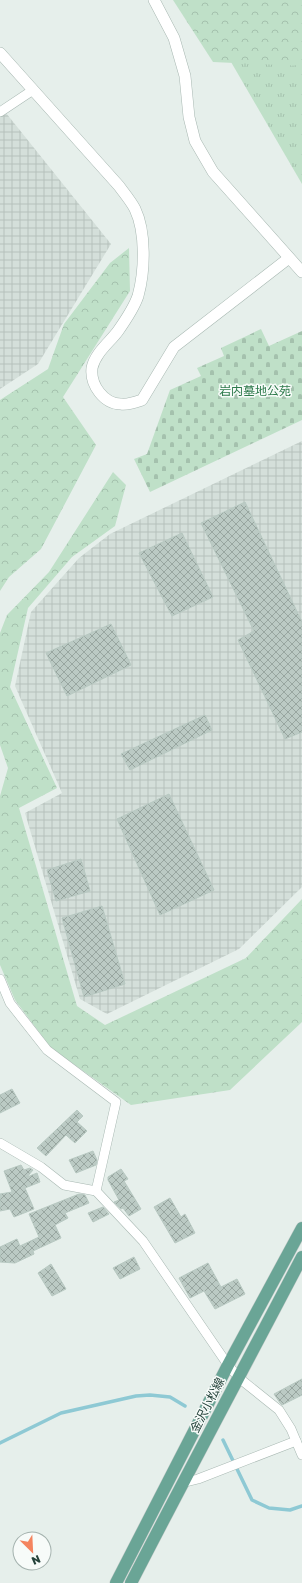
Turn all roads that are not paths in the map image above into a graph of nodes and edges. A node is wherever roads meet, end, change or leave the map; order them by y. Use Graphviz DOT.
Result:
graph roads {
  1 [pos="154,0"];
  2 [pos="0,53"];
  3 [pos="33,90"];
  4 [pos="0,112"];
  5 [pos="289,258"];
  6 [pos="302,272"];
  7 [pos="0,979"];
  8 [pos="0,1143"];
  9 [pos="96,1191"];
  10 [pos="302,1228"];
  11 [pos="302,1257"];
  12 [pos="228,1365"];
  13 [pos="239,1378"];
  14 [pos="296,1441"];
  15 [pos="302,1455"];
  16 [pos="182,1483"];
  17 [pos="116,1583"];
  18 [pos="131,1583"];
  1 -- 5 [label="street"];
  2 -- 3 [label="street"];
  3 -- 4 [label="street"];
  3 -- 5 [label="street"];
  5 -- 6 [label="street"];
  7 -- 9 [label="street"];
  8 -- 9 [label="street"];
  9 -- 12 [label="street"];
  10 -- 12 [label="main road, 金沢小松線"];
  11 -- 13 [label="main road, 金沢小松線"];
  12 -- 13 [label="street"];
  12 -- 17 [label="main road, 金沢小松線"];
  13 -- 14 [label="street"];
  13 -- 16 [label="main road, 金沢小松線"];
  14 -- 15 [label="street"];
  14 -- 16 [label="street"];
  16 -- 18 [label="main road, 金沢小松線"];
}
